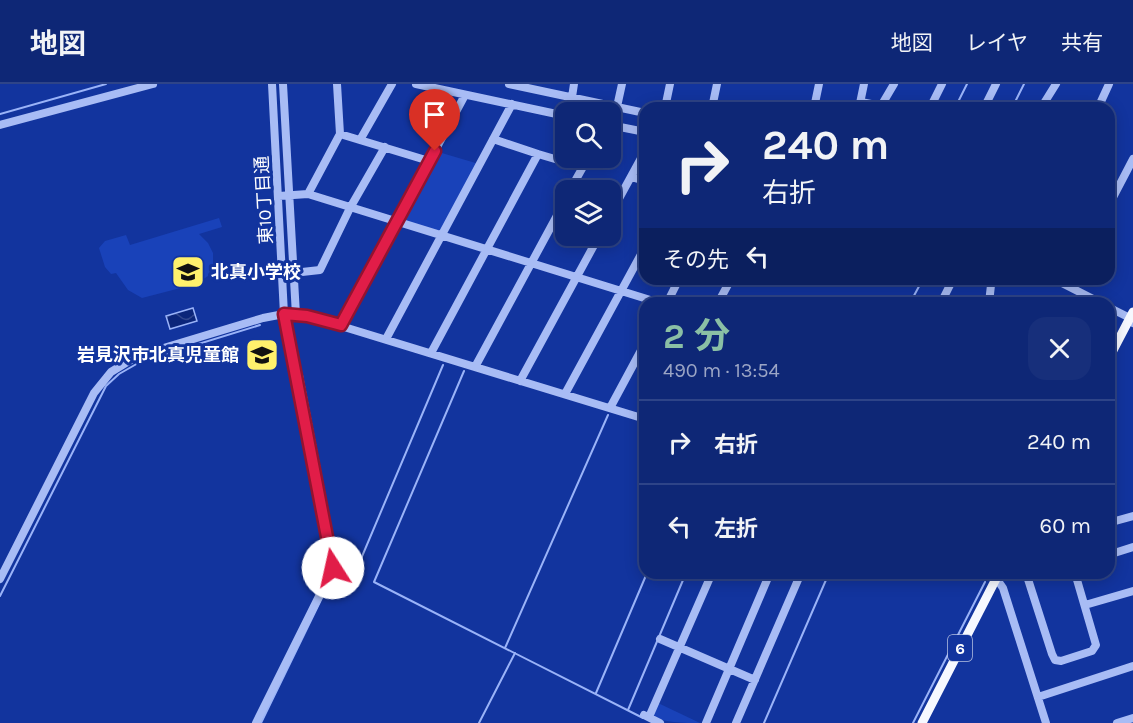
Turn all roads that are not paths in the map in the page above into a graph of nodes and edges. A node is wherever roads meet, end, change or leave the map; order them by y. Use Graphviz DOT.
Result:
graph roads {
  1 [pos="153,84"];
  2 [pos="272,84"];
  3 [pos="283,84"];
  4 [pos="337,84"];
  5 [pos="392,84"];
  6 [pos="416,84"];
  7 [pos="509,84"];
  8 [pos="574,84"];
  9 [pos="622,84"];
  10 [pos="670,84"];
  11 [pos="717,84"];
  12 [pos="819,84"];
  13 [pos="864,84"];
  14 [pos="894,84"];
  15 [pos="942,84"];
  16 [pos="996,84"];
  17 [pos="1056,84"];
  18 [pos="1109,84"];
  19 [pos="525,86"];
  20 [pos="465,95"];
  21 [pos="572,98"];
  22 [pos="592,102"];
  23 [pos="618,102"];
  24 [pos="667,102"];
  25 [pos="713,102"];
  26 [pos="815,102"];
  27 [pos="861,102"];
  28 [pos="883,102"];
  29 [pos="933,102"];
  30 [pos="987,102"];
  31 [pos="1045,102"];
  32 [pos="1101,102"];
  33 [pos="512,104"];
  34 [pos="621,108"];
  35 [pos="639,112"];
  36 [pos="555,114"];
  37 [pos="0,125"];
  38 [pos="621,127"];
  39 [pos="639,131"];
  40 [pos="340,134"];
  41 [pos="493,139"];
  42 [pos="360,140"];
  43 [pos="385,147"];
  44 [pos="538,154"];
  45 [pos="555,159"];
  46 [pos="1133,159"];
  47 [pos="429,161"];
  48 [pos="639,163"];
  49 [pos="632,177"];
  50 [pos="639,179"];
  51 [pos="308,194"];
  52 [pos="1115,194"];
  53 [pos="288,195"];
  54 [pos="279,196"];
  55 [pos="621,196"];
  56 [pos="350,208"];
  57 [pos="555,219"];
  58 [pos="396,223"];
  59 [pos="441,236"];
  60 [pos="594,246"];
  61 [pos="486,249"];
  62 [pos="639,258"];
  63 [pos="531,263"];
  64 [pos="293,273"];
  65 [pos="576,277"];
  66 [pos="1073,285"];
  67 [pos="621,291"];
  68 [pos="640,297"];
  69 [pos="1092,297"];
  70 [pos="1115,310"];
  71 [pos="284,314"];
  72 [pos="296,315"];
  73 [pos="1132,318"];
  74 [pos="341,325"];
  75 [pos="386,339"];
  76 [pos="1115,348"];
  77 [pos="431,353"];
  78 [pos="639,354"];
  79 [pos="475,367"];
  80 [pos="520,381"];
  81 [pos="565,394"];
  82 [pos="610,408"];
  83 [pos="639,417"];
  84 [pos="1133,516"];
  85 [pos="1115,521"];
  86 [pos="1133,547"];
  87 [pos="1115,553"];
  88 [pos="0,579"];
  89 [pos="709,579"];
  90 [pos="767,579"];
  91 [pos="798,579"];
  92 [pos="995,579"];
  93 [pos="998,579"];
  94 [pos="1028,579"];
  95 [pos="1077,579"];
  96 [pos="1133,591"];
  97 [pos="1085,605"];
  98 [pos="660,639"];
  99 [pos="679,647"];
  100 [pos="1133,666"];
  101 [pos="729,669"];
  102 [pos="755,680"];
  103 [pos="1038,697"];
  104 [pos="1133,718"];
  105 [pos="256,723"];
  106 [pos="660,723"];
  107 [pos="706,723"];
  108 [pos="736,723"];
  109 [pos="922,723"];
  110 [pos="1046,723"];
  111 [pos="1117,723"];
  1 -- 37 [label="street"];
  2 -- 54 [label="street, 東10丁目通"];
  3 -- 53 [label="street"];
  4 -- 40 [label="street"];
  5 -- 42 [label="street"];
  6 -- 20 [label="street"];
  7 -- 19 [label="street"];
  8 -- 21 [label="street"];
  9 -- 23 [label="street"];
  10 -- 24 [label="street"];
  11 -- 25 [label="street"];
  12 -- 26 [label="street"];
  13 -- 27 [label="street"];
  14 -- 28 [label="street"];
  15 -- 29 [label="street"];
  16 -- 30 [label="street"];
  17 -- 31 [label="street"];
  18 -- 32 [label="street"];
  19 -- 21 [label="street"];
  20 -- 33 [label="street"];
  20 -- 47 [label="street"];
  21 -- 22 [label="street"];
  33 -- 36 [label="street"];
  33 -- 41 [label="street"];
  34 -- 35 [label="street"];
  38 -- 39 [label="street"];
  40 -- 42 [label="street"];
  40 -- 51 [label="street"];
  41 -- 44 [label="street"];
  41 -- 59 [label="street"];
  42 -- 43 [label="street"];
  43 -- 47 [label="street"];
  43 -- 56 [label="street"];
  44 -- 45 [label="street"];
  44 -- 61 [label="street"];
  46 -- 52 [label="street"];
  47 -- 58 [label="street"];
  48 -- 49 [label="street"];
  49 -- 50 [label="street"];
  49 -- 55 [label="street"];
  51 -- 53 [label="street"];
  51 -- 56 [label="street"];
  53 -- 54 [label="street"];
  53 -- 64 [label="street"];
  54 -- 71 [label="street, 東10丁目通"];
  56 -- 58 [label="street"];
  56 -- 64 [label="street"];
  57 -- 63 [label="street"];
  58 -- 59 [label="street"];
  58 -- 74 [label="street"];
  59 -- 61 [label="street"];
  59 -- 75 [label="street"];
  60 -- 65 [label="street"];
  61 -- 63 [label="street"];
  61 -- 77 [label="street"];
  62 -- 67 [label="street"];
  63 -- 65 [label="street"];
  63 -- 79 [label="street"];
  64 -- 72 [label="street"];
  65 -- 67 [label="street"];
  65 -- 80 [label="street"];
  66 -- 69 [label="street"];
  67 -- 68 [label="street"];
  67 -- 81 [label="street"];
  70 -- 73 [label="street"];
  71 -- 72 [label="street"];
  71 -- 88 [label="street"];
  71 -- 105 [label="street, 東10丁目通"];
  72 -- 74 [label="street"];
  73 -- 76 [label="main road"];
  74 -- 75 [label="street"];
  75 -- 77 [label="street"];
  77 -- 79 [label="street"];
  78 -- 82 [label="street"];
  79 -- 80 [label="street"];
  80 -- 81 [label="street"];
  81 -- 82 [label="street"];
  82 -- 83 [label="street"];
  84 -- 85 [label="street"];
  86 -- 87 [label="street"];
  89 -- 99 [label="street"];
  90 -- 101 [label="street"];
  91 -- 102 [label="street"];
  92 -- 109 [label="main road, 6"];
  93 -- 103 [label="street"];
  94 -- 97 [label="street"];
  95 -- 97 [label="street"];
  96 -- 97 [label="street"];
  98 -- 99 [label="street"];
  99 -- 101 [label="street"];
  99 -- 106 [label="street"];
  100 -- 103 [label="street"];
  101 -- 102 [label="street"];
  101 -- 107 [label="street"];
  102 -- 108 [label="street"];
  103 -- 110 [label="street"];
  104 -- 111 [label="street"];
}
